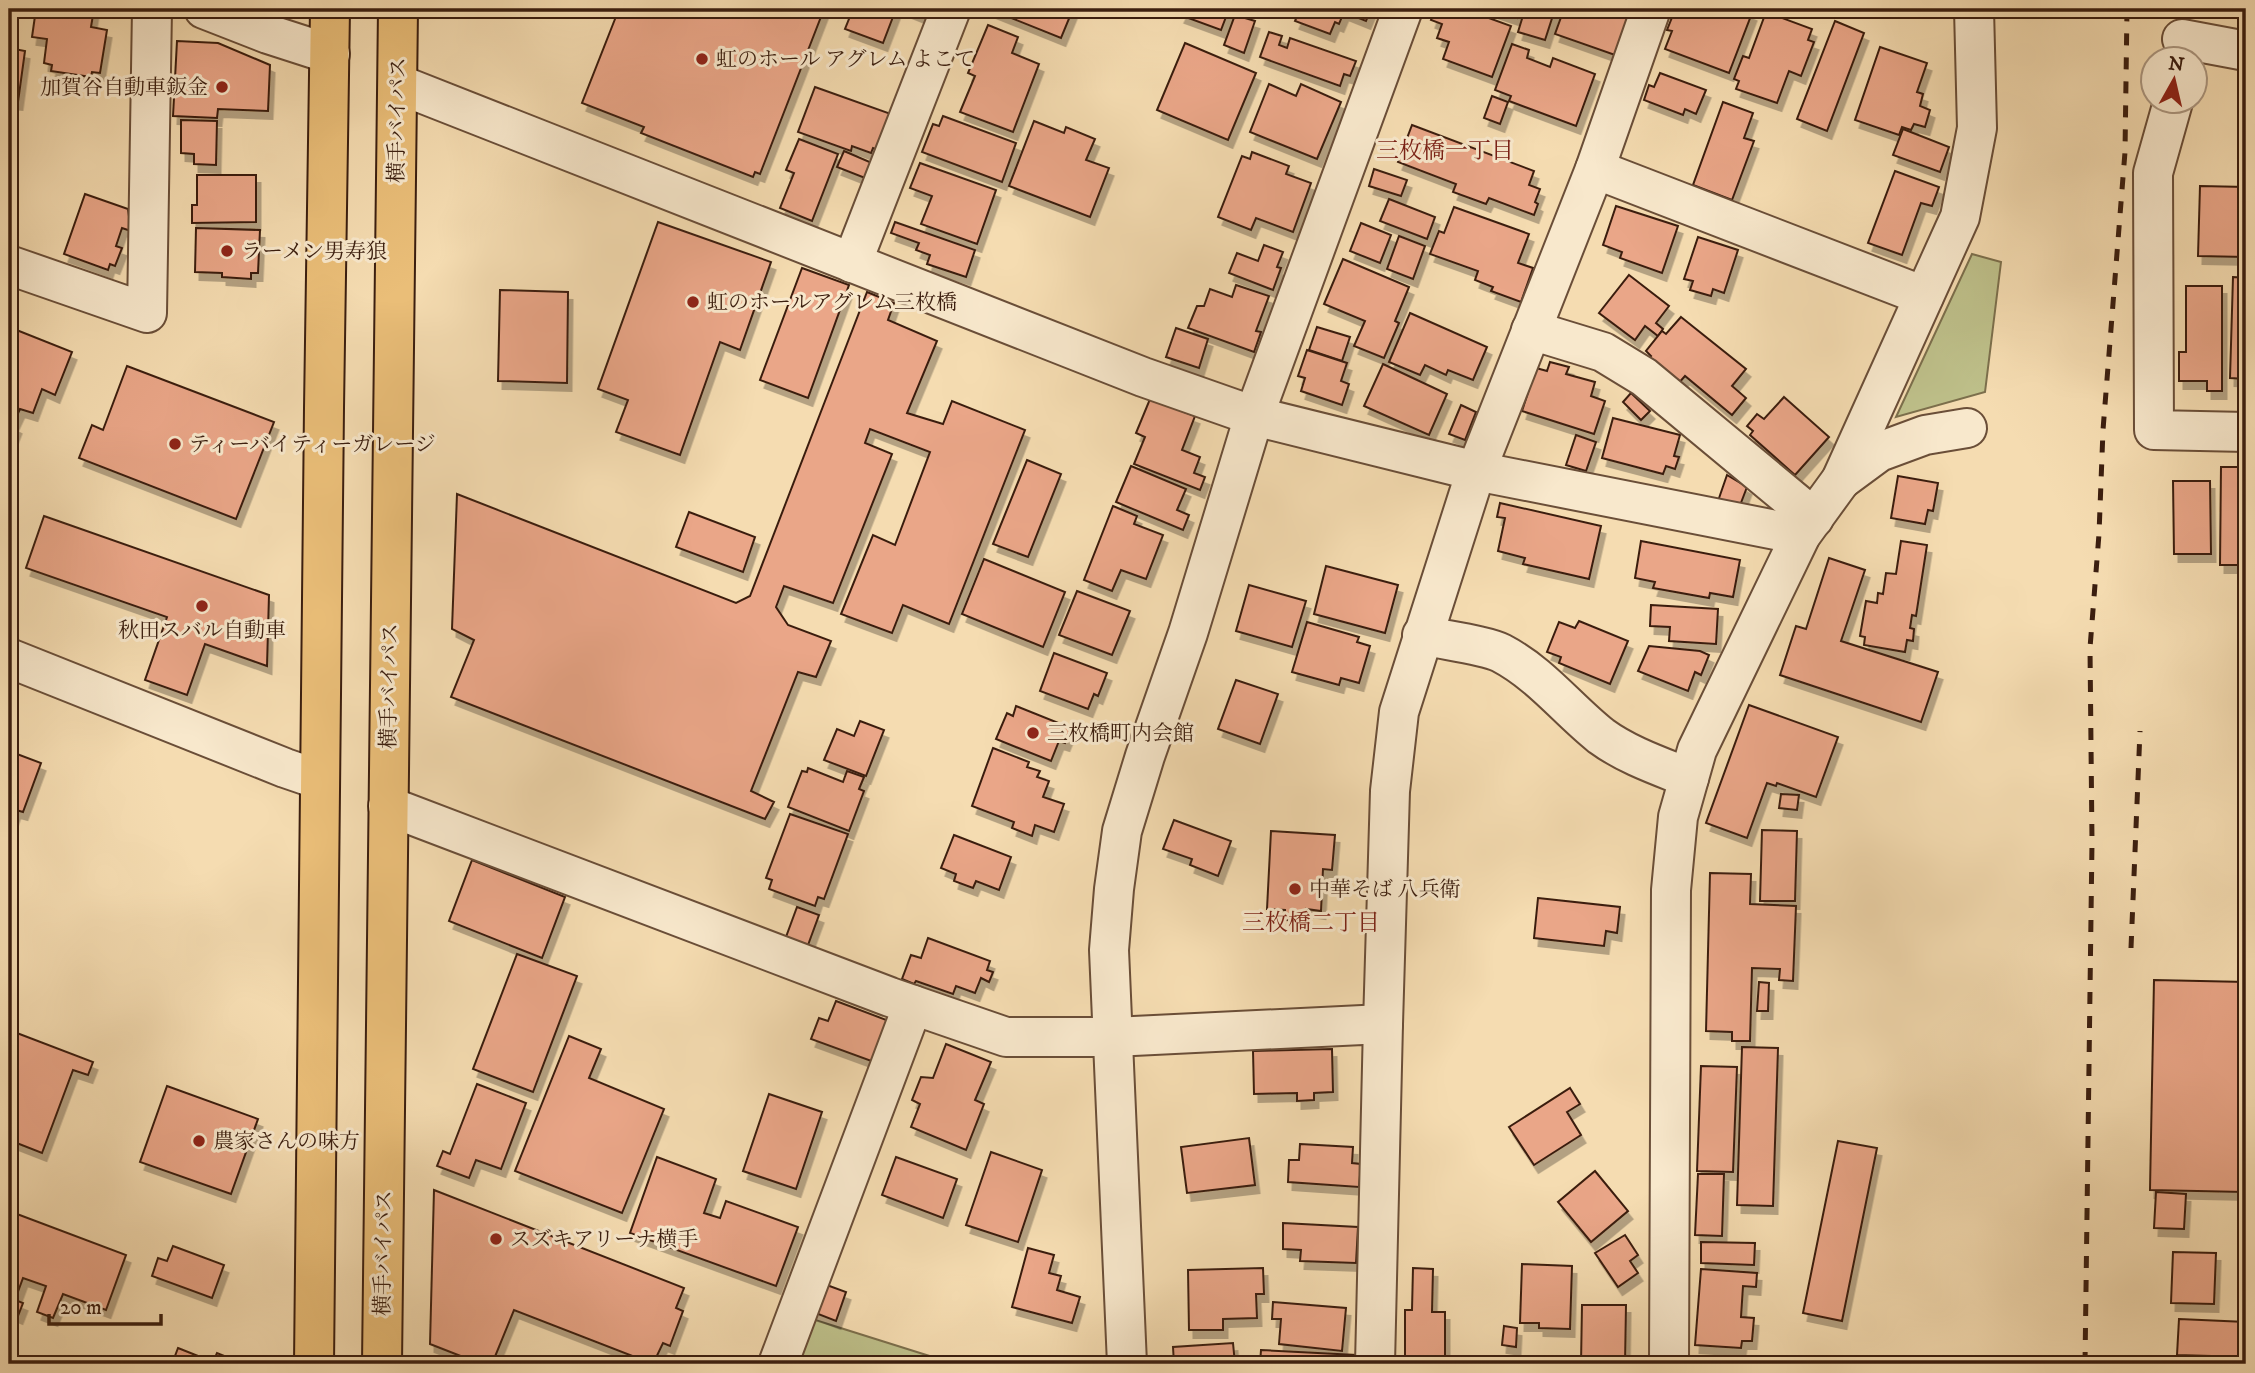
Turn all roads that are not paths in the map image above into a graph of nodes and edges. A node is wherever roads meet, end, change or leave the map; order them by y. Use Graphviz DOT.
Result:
graph roads {
  1 [pos="152,9"];
  2 [pos="204,9"];
  3 [pos="330,9"];
  4 [pos="398,9"];
  5 [pos="951,9"];
  6 [pos="1403,9"];
  7 [pos="1651,9"];
  8 [pos="1974,9"];
  9 [pos="2182,36"];
  10 [pos="2246,51"];
  11 [pos="330,54"];
  12 [pos="398,84"];
  13 [pos="2169,116"];
  14 [pos="1595,169"];
  15 [pos="852,263"];
  16 [pos="9,264"];
  17 [pos="1924,296"];
  18 [pos="1531,331"];
  19 [pos="1254,416"];
  20 [pos="1967,428"];
  21 [pos="2246,432"];
  22 [pos="1476,471"];
  23 [pos="1841,480"];
  24 [pos="1807,526"];
  25 [pos="1422,635"];
  26 [pos="9,658"];
  27 [pos="1689,778"];
  28 [pos="320,780"];
  29 [pos="388,806"];
  30 [pos="913,1005"];
  31 [pos="1383,1024"];
  32 [pos="1113,1037"];
  33 [pos="314,1364"];
  34 [pos="383,1364"];
  35 [pos="778,1364"];
  36 [pos="1127,1364"];
  37 [pos="1376,1364"];
  38 [pos="1669,1364"];
  1 -- 16 [label="street"];
  2 -- 11 [label="street"];
  3 -- 11 [label="highway"];
  4 -- 12 [label="highway, 横手バイパス"];
  5 -- 15 [label="street"];
  6 -- 19 [label="street"];
  7 -- 14 [label="street"];
  8 -- 17 [label="street"];
  9 -- 10 [label="street"];
  11 -- 28 [label="highway"];
  12 -- 15 [label="street"];
  12 -- 29 [label="highway, 横手バイパス"];
  13 -- 21 [label="street"];
  14 -- 17 [label="street"];
  14 -- 18 [label="street"];
  15 -- 19 [label="street"];
  17 -- 23 [label="street"];
  18 -- 22 [label="street"];
  18 -- 24 [label="street"];
  19 -- 22 [label="street"];
  19 -- 32 [label="street"];
  20 -- 23 [label="street"];
  22 -- 24 [label="street"];
  22 -- 25 [label="street"];
  23 -- 24 [label="street"];
  24 -- 27 [label="street"];
  25 -- 27 [label="street"];
  25 -- 31 [label="street"];
  26 -- 28 [label="street"];
  27 -- 38 [label="street"];
  28 -- 33 [label="highway"];
  29 -- 30 [label="street"];
  29 -- 34 [label="highway, 横手バイパス"];
  30 -- 32 [label="street"];
  30 -- 35 [label="street"];
  31 -- 32 [label="street"];
  31 -- 37 [label="street"];
  32 -- 36 [label="street"];
}
